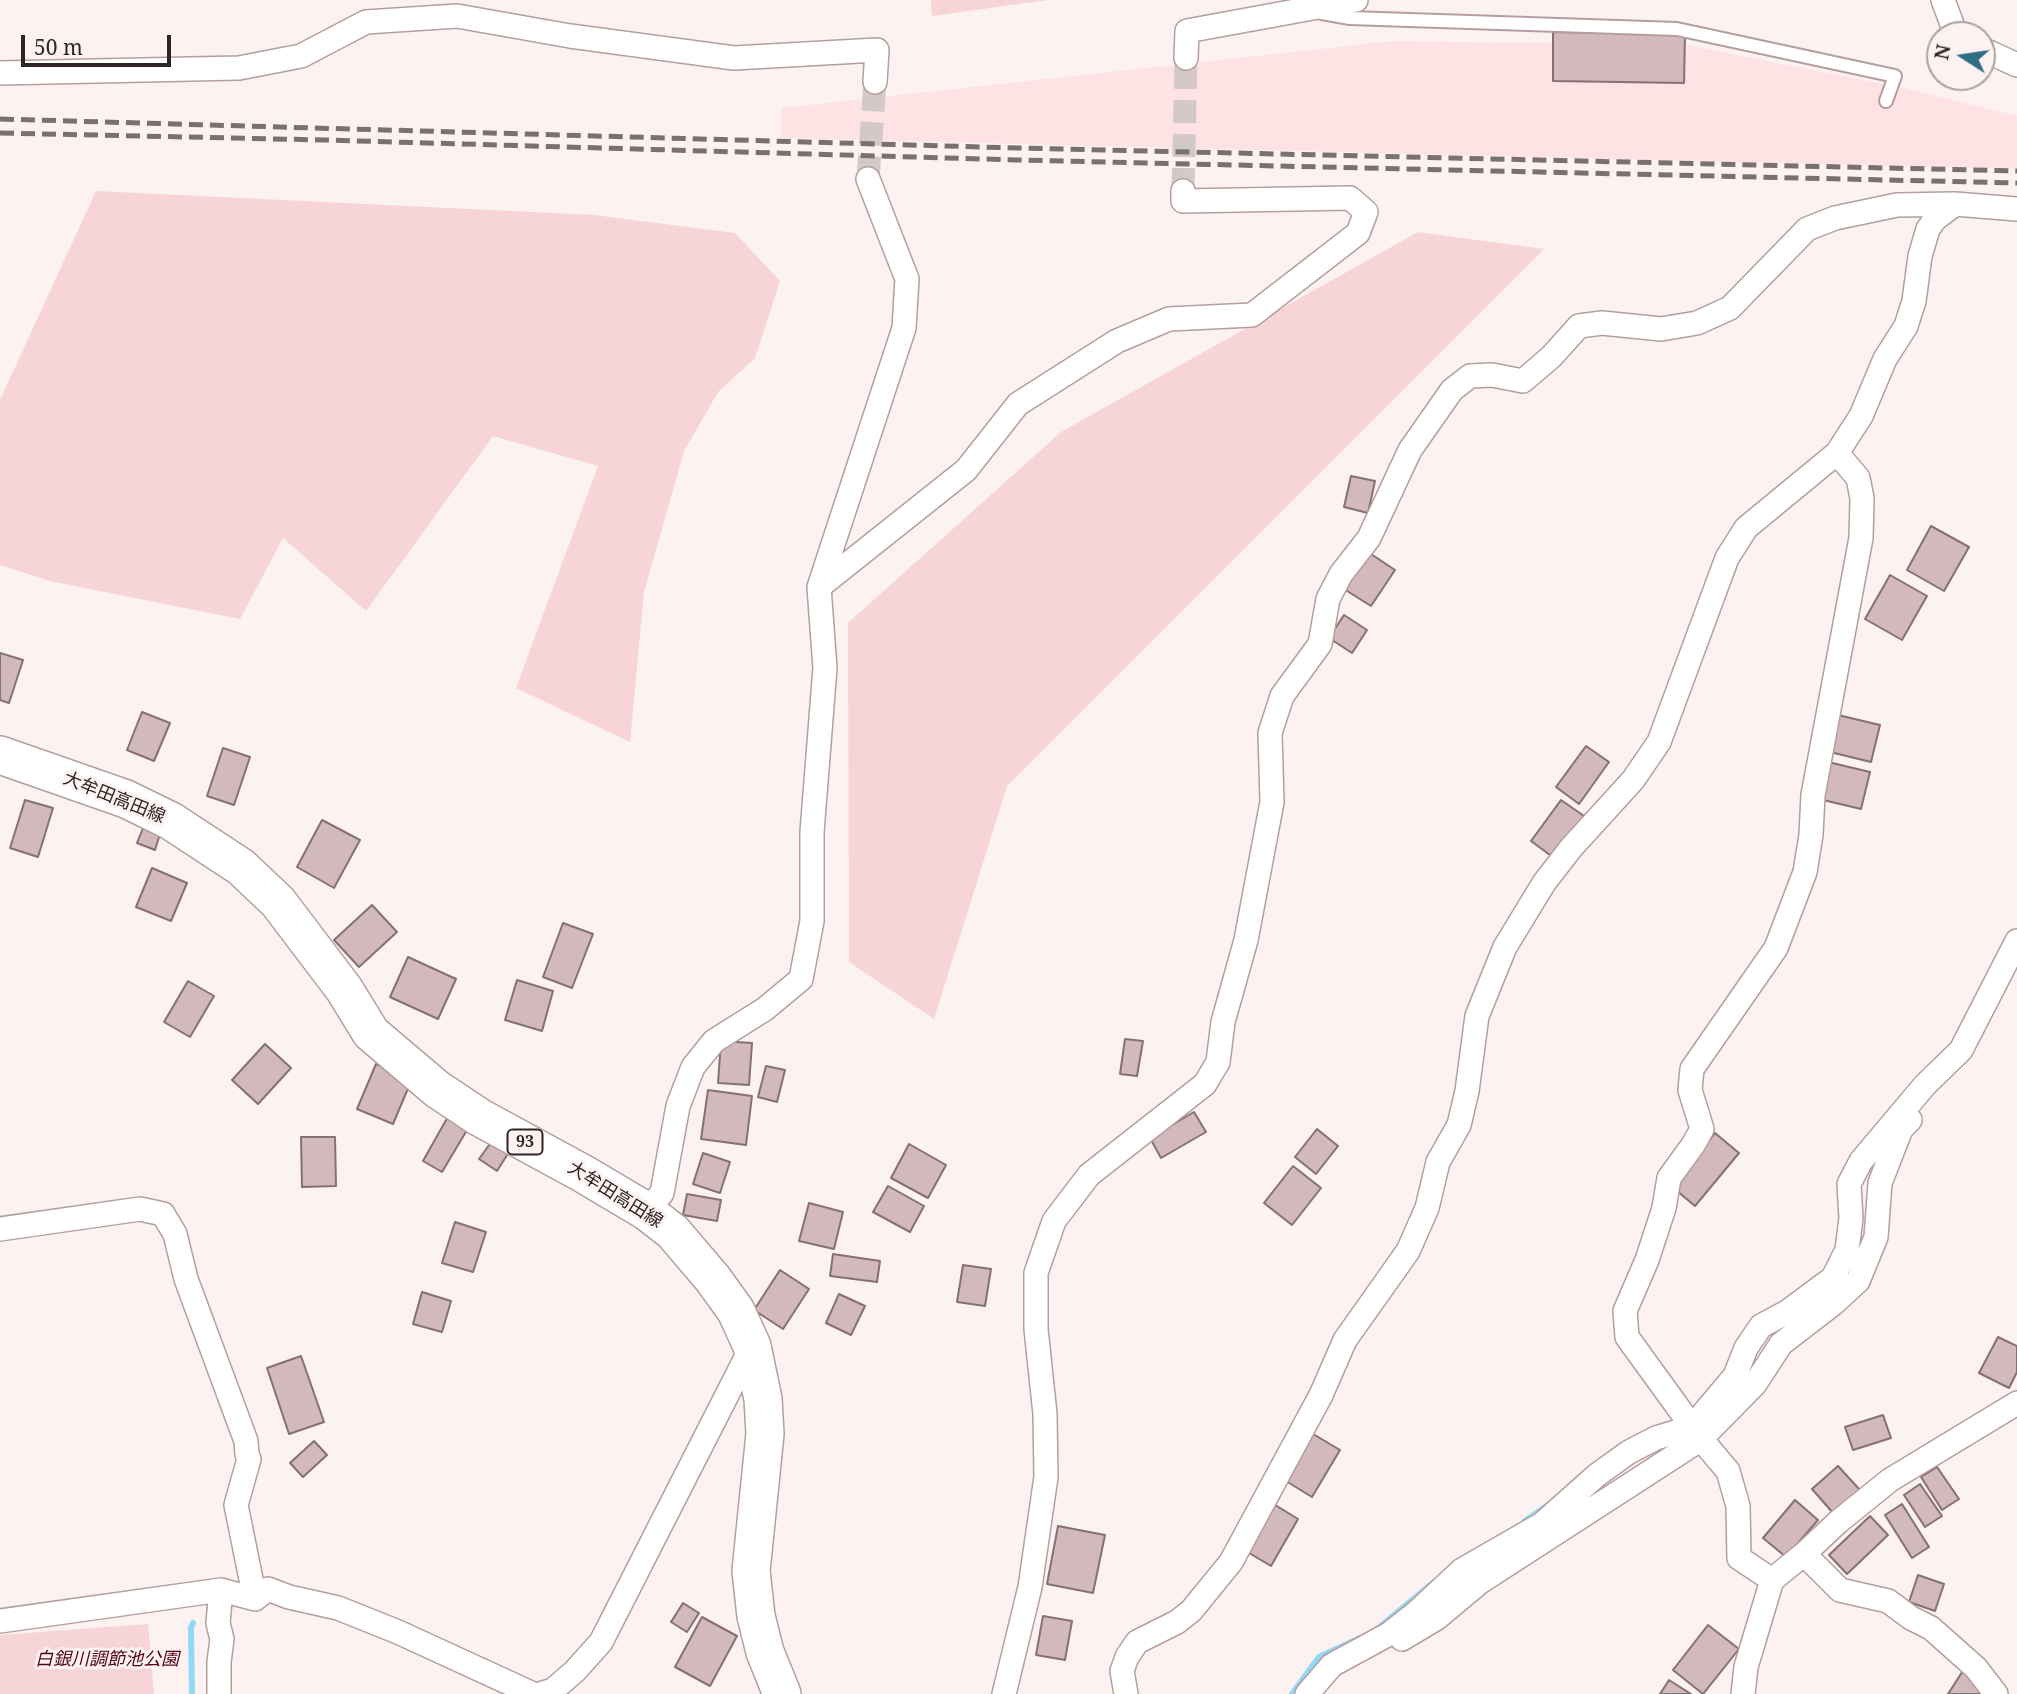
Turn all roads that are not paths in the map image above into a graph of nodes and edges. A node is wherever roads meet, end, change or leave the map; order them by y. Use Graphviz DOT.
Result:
graph roads {
  1 [pos="1356,0"];
  2 [pos="1943,0"];
  3 [pos="1308,10"];
  4 [pos="1951,21"];
  5 [pos="1996,56"];
  6 [pos="1186,58"];
  7 [pos="2017,65"];
  8 [pos="0,73"];
  9 [pos="875,82"];
  10 [pos="1886,102"];
  11 [pos="868,178"];
  12 [pos="1183,191"];
  13 [pos="1955,204"];
  14 [pos="2017,209"];
  15 [pos="1837,453"];
  16 [pos="819,587"];
  17 [pos="0,755"];
  18 [pos="2017,941"];
  19 [pos="2017,972"];
  20 [pos="646,1211"];
  21 [pos="0,1229"];
  22 [pos="752,1346"];
  23 [pos="2017,1404"];
  24 [pos="1696,1433"];
  25 [pos="1804,1554"];
  26 [pos="1772,1580"];
  27 [pos="221,1590"];
  28 [pos="255,1599"];
  29 [pos="0,1621"];
  30 [pos="219,1694"];
  31 [pos="533,1694"];
  32 [pos="540,1694"];
  33 [pos="782,1694"];
  34 [pos="1004,1694"];
  35 [pos="1126,1694"];
  36 [pos="1307,1694"];
  37 [pos="1327,1694"];
  38 [pos="1743,1694"];
  39 [pos="1996,1694"];
  1 -- 3 [label="street"];
  2 -- 4 [label="street"];
  3 -- 6 [label="street"];
  3 -- 10 [label="lane"];
  5 -- 7 [label="street"];
  8 -- 9 [label="street"];
  11 -- 16 [label="street"];
  12 -- 16 [label="street"];
  13 -- 14 [label="street"];
  13 -- 15 [label="street"];
  13 -- 34 [label="street"];
  15 -- 24 [label="street"];
  15 -- 35 [label="street"];
  16 -- 20 [label="street"];
  17 -- 20 [label="main road, 大牟田高田線 / 93"];
  18 -- 24 [label="street"];
  19 -- 24 [label="street"];
  20 -- 22 [label="main road, 大牟田高田線 / 93"];
  21 -- 28 [label="street"];
  22 -- 32 [label="street"];
  22 -- 33 [label="main road, 大牟田高田線 / 93"];
  23 -- 25 [label="street"];
  24 -- 26 [label="street"];
  24 -- 36 [label="street"];
  24 -- 37 [label="street"];
  25 -- 26 [label="street"];
  25 -- 39 [label="street"];
  26 -- 38 [label="street"];
  27 -- 28 [label="street"];
  27 -- 29 [label="street"];
  27 -- 30 [label="street"];
  28 -- 31 [label="street"];
}
